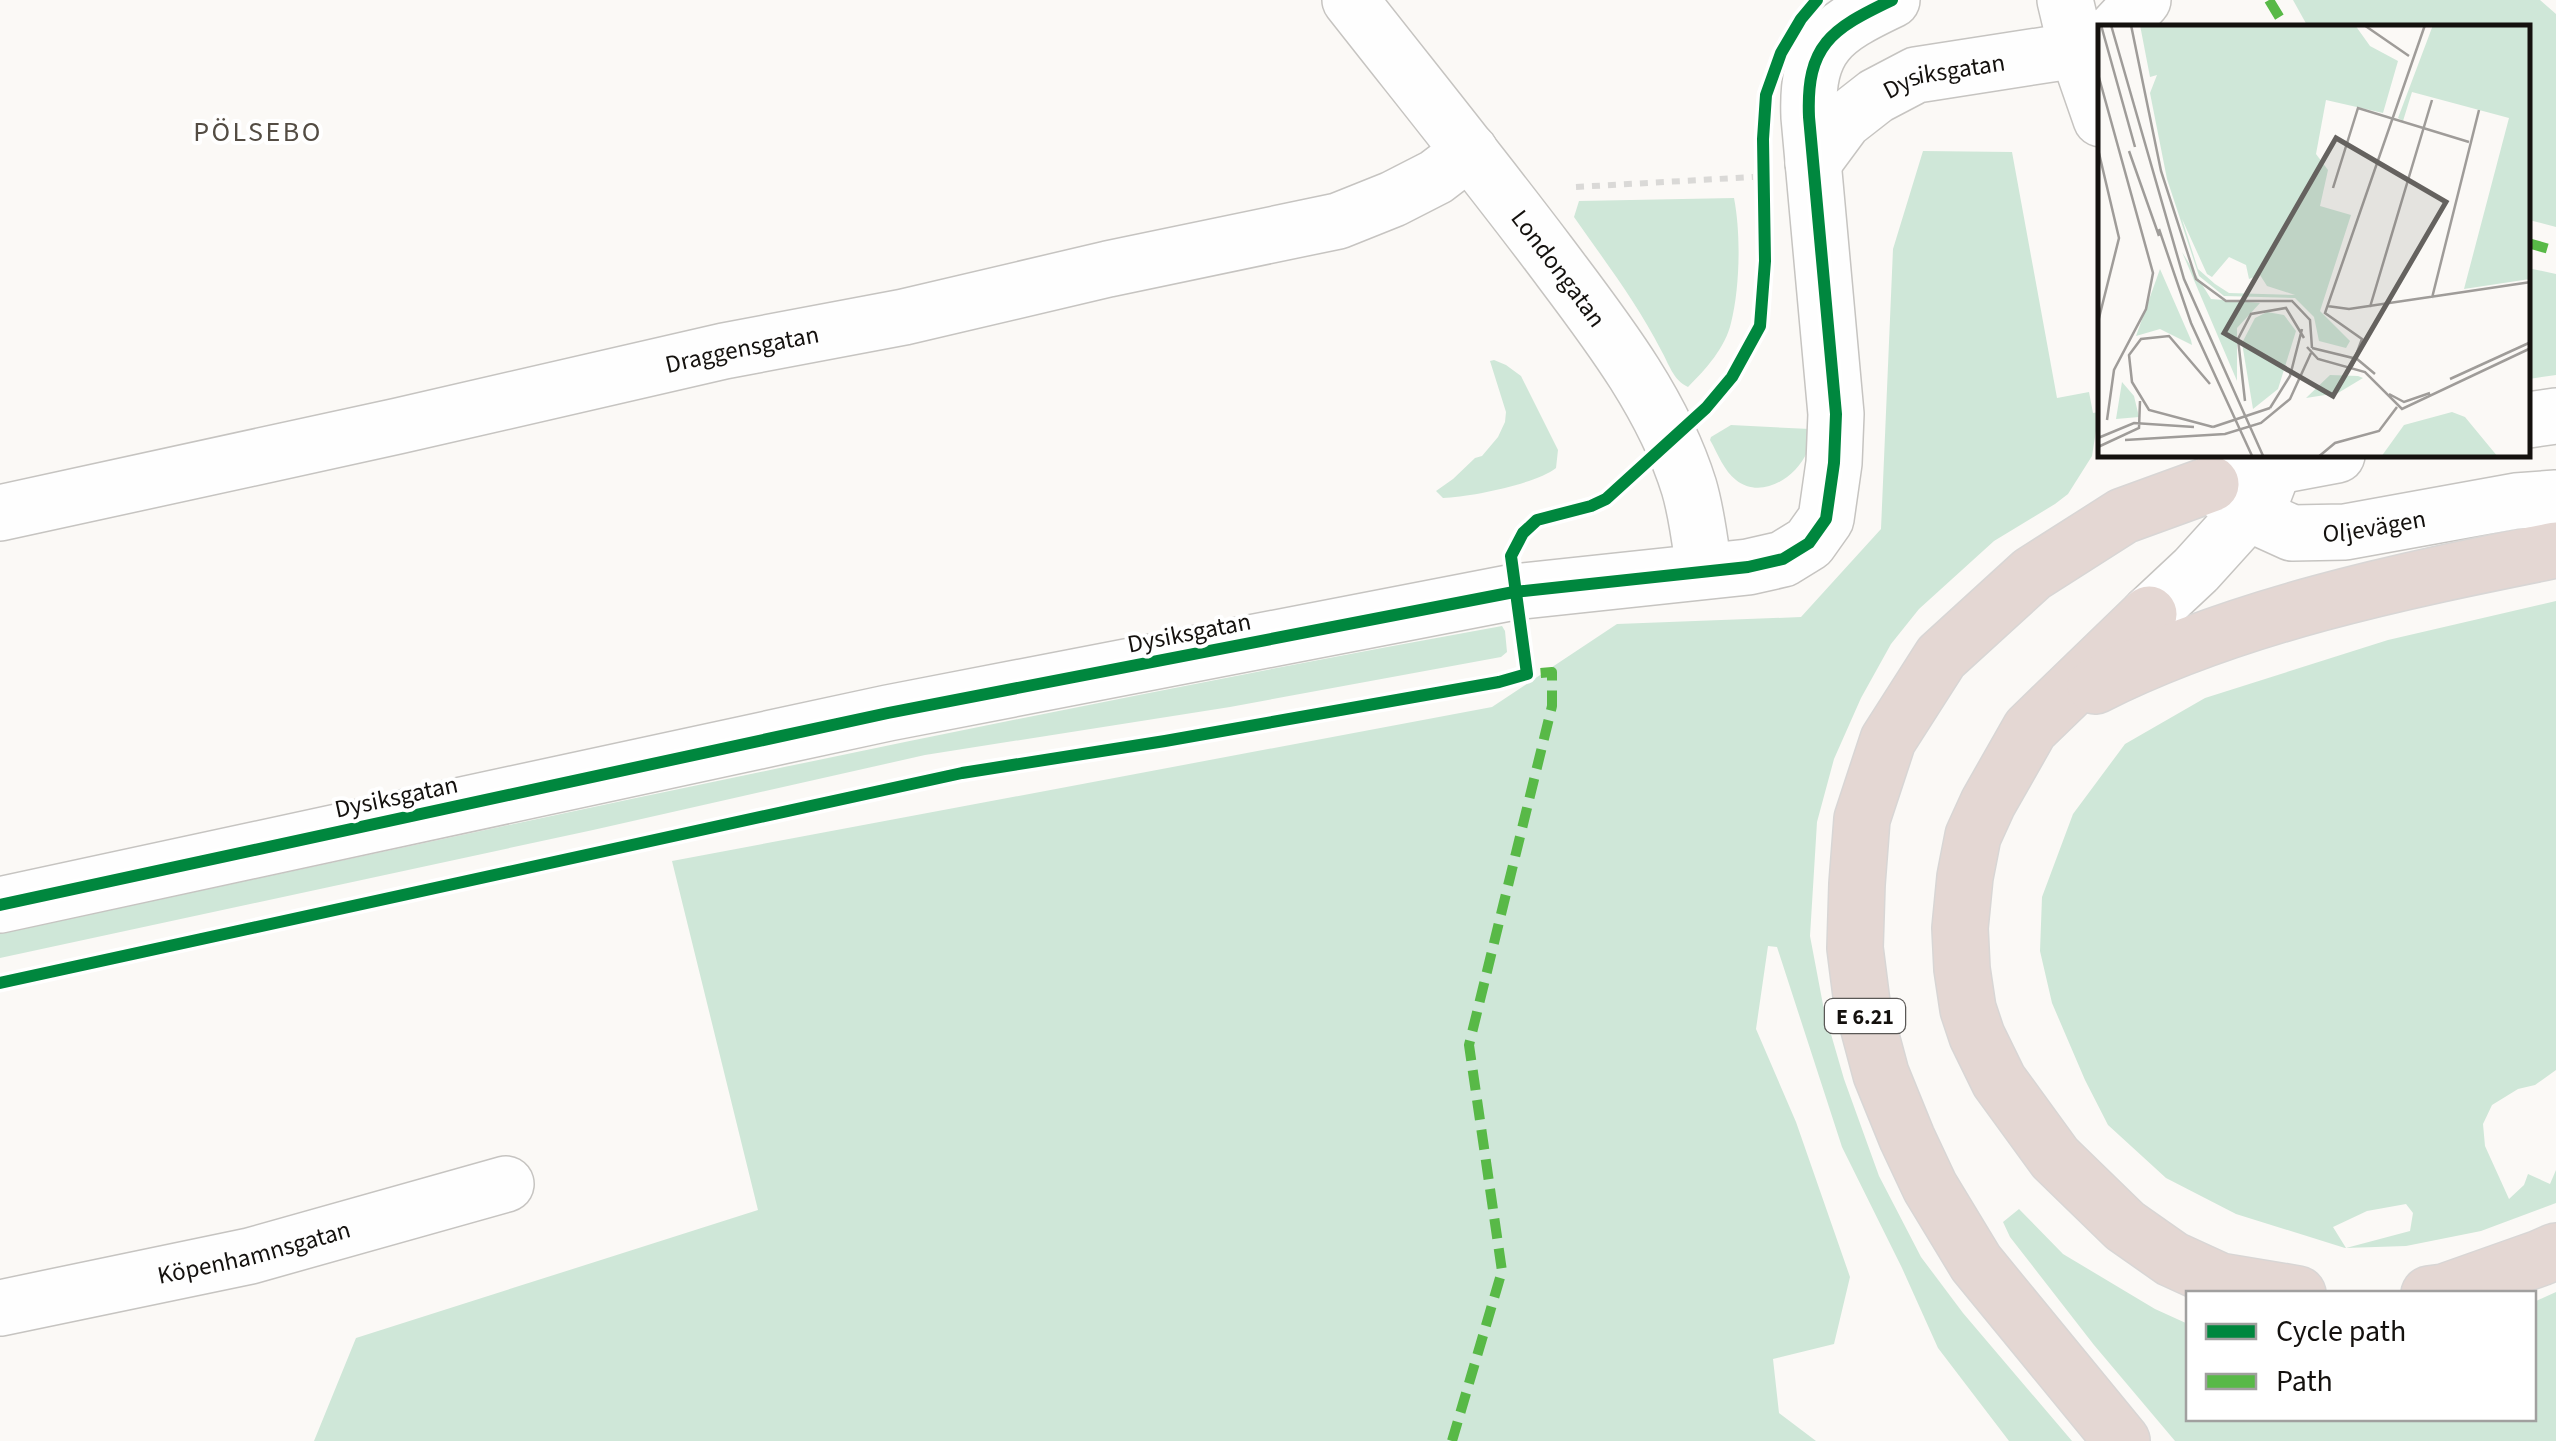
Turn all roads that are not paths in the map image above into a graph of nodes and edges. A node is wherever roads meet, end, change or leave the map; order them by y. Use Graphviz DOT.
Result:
graph roads {
  1 [pos="1350,0"];
  2 [pos="1892,0"];
  3 [pos="2143,0"];
  4 [pos="2156,0"];
  5 [pos="2167,25"];
  6 [pos="2090,29"];
  7 [pos="2098,95"];
  8 [pos="1470,151"];
  9 [pos="1812,163"];
  10 [pos="2556,416"];
  11 [pos="2531,420"];
  12 [pos="2323,458"];
  13 [pos="2242,475"];
  14 [pos="2556,498"];
  15 [pos="0,513"];
  16 [pos="2556,550"];
  17 [pos="1704,570"];
  18 [pos="2149,614"];
  19 [pos="2048,710"];
  20 [pos="0,904"];
  21 [pos="506,1184"];
  22 [pos="2556,1250"];
  23 [pos="2280,1291"];
  24 [pos="2447,1291"];
  25 [pos="0,1308"];
  26 [pos="2122,1441"];
  1 -- 8 [label="street, Londongatan"];
  2 -- 9 [label="street, Dysiksgatan"];
  3 -- 6 [label="street"];
  4 -- 5 [label="street"];
  6 -- 7 [label="street"];
  6 -- 9 [label="street, Dysiksgatan"];
  8 -- 15 [label="street, Draggensgatan"];
  8 -- 17 [label="street, Londongatan"];
  9 -- 17 [label="street, Dysiksgatan"];
  10 -- 11 [label="street"];
  12 -- 13 [label="street"];
  13 -- 14 [label="street, Oljevägen"];
  13 -- 18 [label="street"];
  13 -- 26 [label="highway, E 6.21"];
  16 -- 19 [label="highway"];
  17 -- 20 [label="street, Dysiksgatan"];
  18 -- 19 [label="highway"];
  19 -- 23 [label="highway"];
  21 -- 25 [label="street, Köpenhamnsgatan"];
  22 -- 24 [label="highway"];
}
